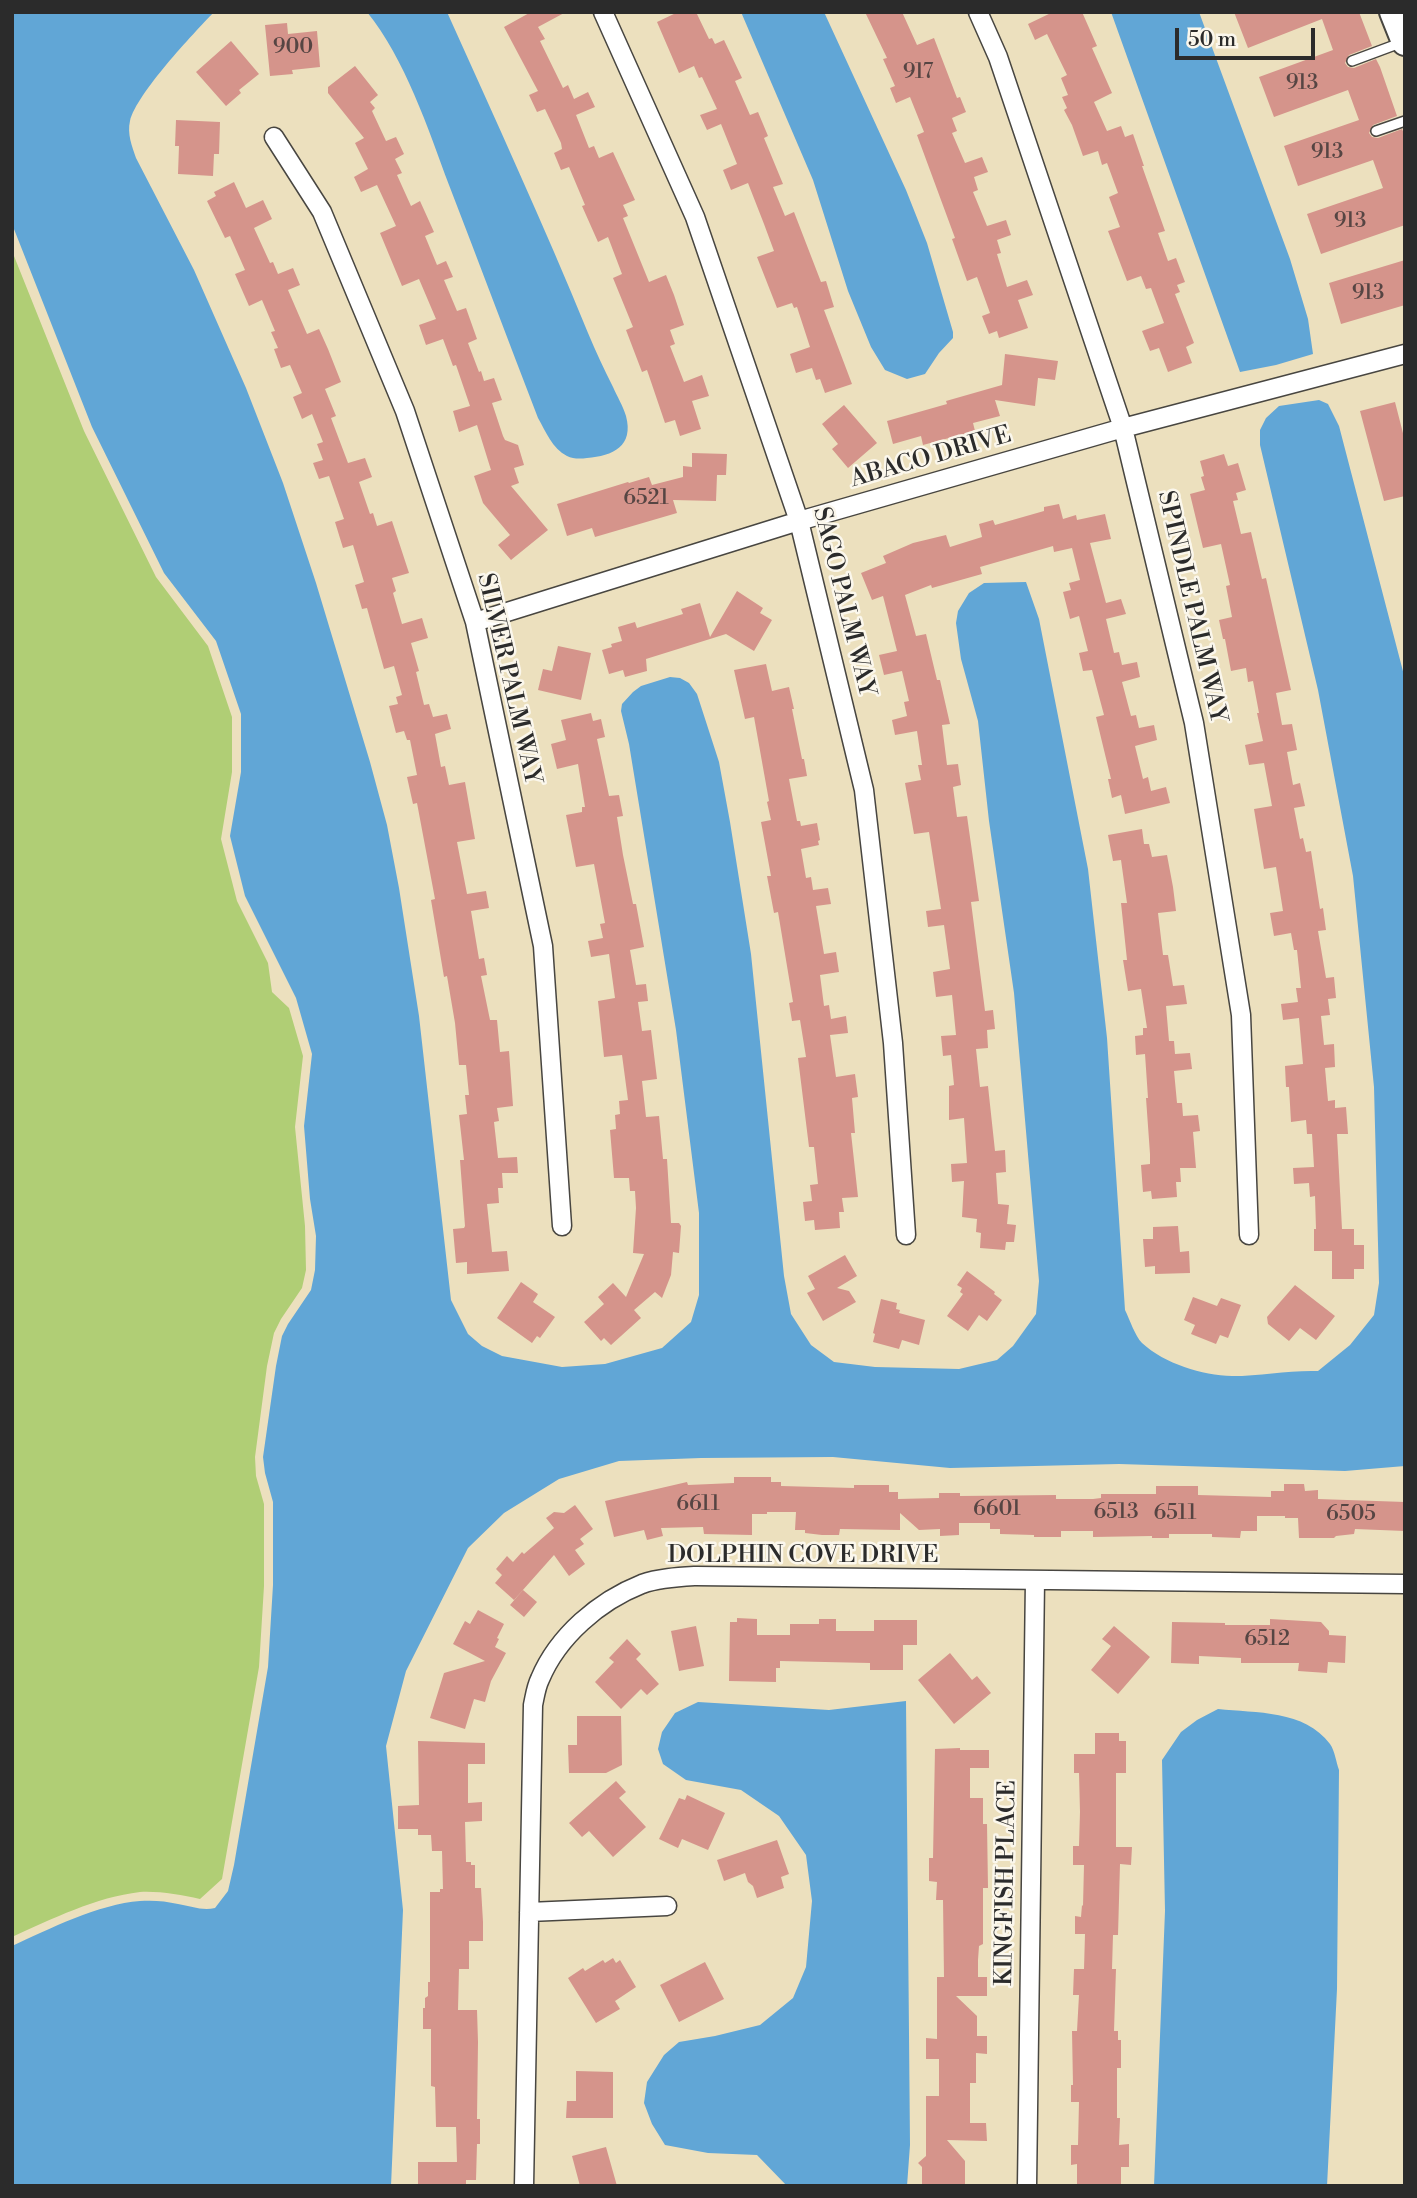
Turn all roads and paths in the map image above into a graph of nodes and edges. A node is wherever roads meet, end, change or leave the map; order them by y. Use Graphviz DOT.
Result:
graph roads {
  1 [pos="603,12"];
  2 [pos="978,12"];
  3 [pos="1393,12"];
  4 [pos="1405,42"];
  5 [pos="1352,61"];
  6 [pos="1405,121"];
  7 [pos="1376,131"];
  8 [pos="274,137"];
  9 [pos="1405,354"];
  10 [pos="1123,428"];
  11 [pos="799,521"];
  12 [pos="475,622"];
  13 [pos="562,1226"];
  14 [pos="906,1235"];
  15 [pos="1249,1235"];
  16 [pos="1035,1580"];
  17 [pos="1405,1584"];
  18 [pos="667,1906"];
  19 [pos="529,1912"];
  20 [pos="524,2186"];
  21 [pos="1027,2186"];
  1 -- 11 [label="street, SAGO PALM WAY"];
  2 -- 10 [label="street, SPINDLE PALM WAY"];
  3 -- 4 [label="main road"];
  4 -- 5 [label="lane"];
  6 -- 7 [label="lane"];
  8 -- 12 [label="street, SILVER PALM WAY"];
  9 -- 10 [label="street, ABACO DRIVE"];
  10 -- 11 [label="street, ABACO DRIVE"];
  10 -- 15 [label="street, SPINDLE PALM WAY"];
  11 -- 12 [label="street, ABACO DRIVE"];
  11 -- 14 [label="street, SAGO PALM WAY"];
  12 -- 13 [label="street, SILVER PALM WAY"];
  16 -- 17 [label="street, DOLPHIN COVE DRIVE"];
  16 -- 19 [label="street, DOLPHIN COVE DRIVE"];
  16 -- 21 [label="street, KINGFISH PLACE"];
  18 -- 19 [label="street"];
  19 -- 20 [label="street, DOLPHIN COVE DRIVE"];
}
